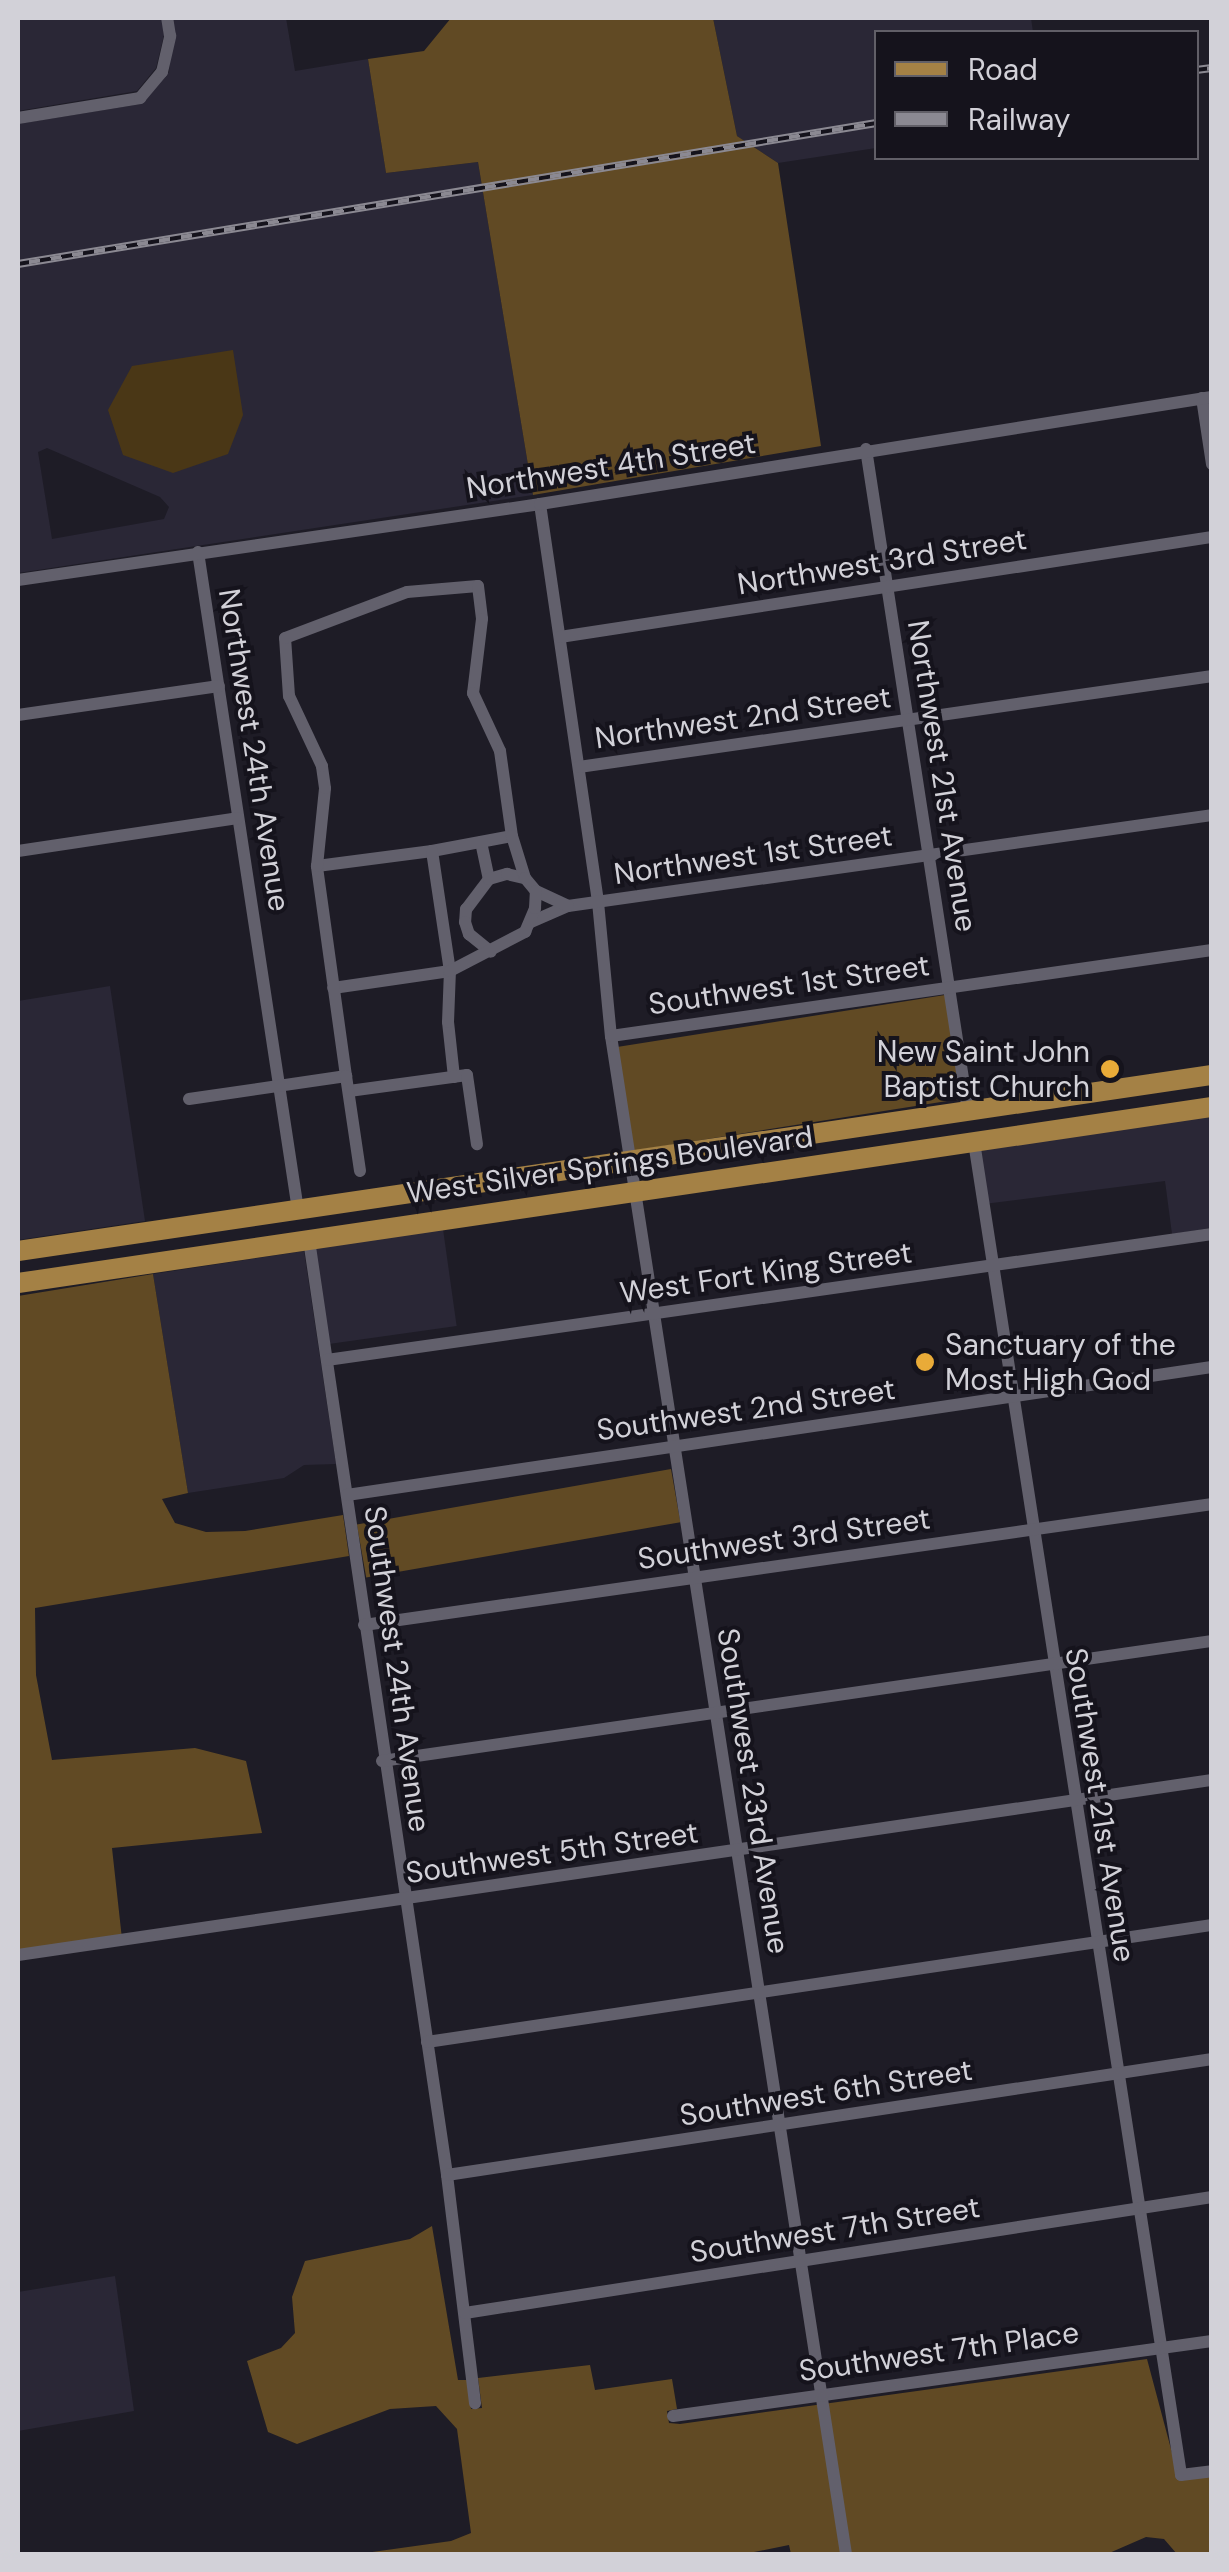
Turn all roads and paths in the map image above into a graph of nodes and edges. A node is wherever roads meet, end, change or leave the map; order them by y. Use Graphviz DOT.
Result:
graph roads {
  1 [pos="167,18"];
  2 [pos="18,118"];
  3 [pos="1207,397"];
  4 [pos="866,449"];
  5 [pos="1212,464"];
  6 [pos="540,504"];
  7 [pos="1212,537"];
  8 [pos="198,552"];
  9 [pos="18,580"];
  10 [pos="887,587"];
  11 [pos="560,637"];
  12 [pos="1212,676"];
  13 [pos="219,686"];
  14 [pos="18,715"];
  15 [pos="908,720"];
  16 [pos="579,766"];
  17 [pos="1212,815"];
  18 [pos="238,818"];
  19 [pos="512,836"];
  20 [pos="480,842"];
  21 [pos="432,851"];
  22 [pos="18,852"];
  23 [pos="929,856"];
  24 [pos="316,866"];
  25 [pos="489,878"];
  26 [pos="526,878"];
  27 [pos="536,891"];
  28 [pos="598,902"];
  29 [pos="568,906"];
  30 [pos="531,922"];
  31 [pos="1212,950"];
  32 [pos="491,952"];
  33 [pos="450,971"];
  34 [pos="333,988"];
  35 [pos="949,988"];
  36 [pos="611,1036"];
  37 [pos="1212,1075"];
  38 [pos="454,1077"];
  39 [pos="348,1084"];
  40 [pos="278,1085"];
  41 [pos="1079,1094"];
  42 [pos="189,1099"];
  43 [pos="1212,1107"];
  44 [pos="968,1111"];
  45 [pos="974,1142"];
  46 [pos="477,1144"];
  47 [pos="632,1160"];
  48 [pos="831,1163"];
  49 [pos="360,1171"];
  50 [pos="637,1191"];
  51 [pos="359,1201"];
  52 [pos="298,1210"];
  53 [pos="1212,1234"];
  54 [pos="308,1240"];
  55 [pos="256,1246"];
  56 [pos="18,1251"];
  57 [pos="995,1268"];
  58 [pos="18,1283"];
  59 [pos="652,1312"];
  60 [pos="327,1360"];
  61 [pos="1212,1367"];
  62 [pos="1013,1396"];
  63 [pos="674,1445"];
  64 [pos="346,1495"];
  65 [pos="1212,1504"];
  66 [pos="1031,1529"];
  67 [pos="694,1577"];
  68 [pos="364,1625"];
  69 [pos="1212,1641"];
  70 [pos="1053,1664"];
  71 [pos="717,1714"];
  72 [pos="382,1761"];
  73 [pos="1212,1780"];
  74 [pos="1074,1800"];
  75 [pos="737,1851"];
  76 [pos="406,1900"];
  77 [pos="1212,1925"];
  78 [pos="1097,1943"];
  79 [pos="18,1956"];
  80 [pos="759,1993"];
  81 [pos="427,2042"];
  82 [pos="1212,2060"];
  83 [pos="1118,2074"];
  84 [pos="779,2125"];
  85 [pos="448,2175"];
  86 [pos="1212,2197"];
  87 [pos="1137,2208"];
  88 [pos="800,2262"];
  89 [pos="465,2313"];
  90 [pos="1212,2341"];
  91 [pos="1158,2347"];
  92 [pos="822,2393"];
  93 [pos="475,2402"];
  94 [pos="674,2416"];
  95 [pos="1212,2471"];
  96 [pos="846,2554"];
  1 -- 2 [label="street"];
  3 -- 4 [label="street, Northwest 4th Street"];
  3 -- 5 [label="street"];
  4 -- 6 [label="street, Northwest 4th Street"];
  4 -- 10 [label="street, Northwest 21st Avenue"];
  6 -- 8 [label="street, Northwest 4th Street"];
  6 -- 11 [label="street, Southwest 23rd Avenue"];
  7 -- 10 [label="street, Northwest 3rd Street"];
  8 -- 9 [label="street, Northwest 4th Street"];
  8 -- 13 [label="street, Northwest 24th Avenue"];
  10 -- 11 [label="street, Northwest 3rd Street"];
  10 -- 15 [label="street, Northwest 21st Avenue"];
  11 -- 16 [label="street, Southwest 23rd Avenue"];
  12 -- 15 [label="street, Northwest 2nd Street"];
  13 -- 14 [label="street"];
  13 -- 18 [label="street, Northwest 24th Avenue"];
  15 -- 16 [label="street, Northwest 2nd Street"];
  15 -- 23 [label="street, Northwest 21st Avenue"];
  16 -- 28 [label="street, Southwest 23rd Avenue"];
  17 -- 23 [label="street, Northwest 1st Street"];
  18 -- 22 [label="street"];
  18 -- 40 [label="street, Northwest 24th Avenue"];
  19 -- 20 [label="street"];
  19 -- 24 [label="street"];
  19 -- 26 [label="street"];
  20 -- 21 [label="street"];
  20 -- 25 [label="street"];
  21 -- 24 [label="street"];
  21 -- 33 [label="street"];
  23 -- 28 [label="street, Northwest 1st Street"];
  23 -- 35 [label="street, Northwest 21st Avenue"];
  24 -- 34 [label="street"];
  25 -- 26 [label="street"];
  25 -- 32 [label="street"];
  26 -- 27 [label="street"];
  27 -- 29 [label="street"];
  27 -- 30 [label="street"];
  28 -- 29 [label="street, Northwest 1st Street"];
  28 -- 36 [label="street, Southwest 23rd Avenue"];
  29 -- 30 [label="street, Northwest 1st Street"];
  30 -- 32 [label="street"];
  31 -- 35 [label="street, Southwest 1st Street"];
  32 -- 33 [label="street"];
  33 -- 34 [label="street"];
  33 -- 38 [label="street"];
  34 -- 39 [label="street"];
  35 -- 36 [label="street, Southwest 1st Street"];
  35 -- 44 [label="street, Northwest 21st Avenue"];
  36 -- 47 [label="street, Southwest 23rd Avenue"];
  37 -- 41 [label="main road, West Silver Springs Boulevard"];
  38 -- 39 [label="street"];
  38 -- 46 [label="street"];
  39 -- 40 [label="street"];
  39 -- 49 [label="street"];
  40 -- 42 [label="street"];
  40 -- 52 [label="street"];
  41 -- 44 [label="main road, West Silver Springs Boulevard"];
  41 -- 45 [label="main road"];
  43 -- 45 [label="main road, West Silver Springs Boulevard"];
  44 -- 47 [label="main road, West Silver Springs Boulevard"];
  44 -- 48 [label="main road"];
  45 -- 48 [label="main road, West Silver Springs Boulevard"];
  45 -- 57 [label="street, Southwest 21st Avenue"];
  47 -- 50 [label="street, Southwest 23rd Avenue"];
  47 -- 51 [label="main road, West Silver Springs Boulevard"];
  48 -- 50 [label="main road, West Silver Springs Boulevard"];
  50 -- 54 [label="main road, West Silver Springs Boulevard"];
  50 -- 59 [label="street, Southwest 23rd Avenue"];
  51 -- 52 [label="main road, West Silver Springs Boulevard"];
  51 -- 54 [label="main road"];
  52 -- 55 [label="main road"];
  52 -- 56 [label="main road, West Silver Springs Boulevard"];
  53 -- 57 [label="street, West Fort King Street"];
  54 -- 55 [label="main road, West Silver Springs Boulevard"];
  54 -- 60 [label="street, Southwest 24th Avenue"];
  55 -- 58 [label="main road, West Silver Springs Boulevard"];
  57 -- 59 [label="street, West Fort King Street"];
  57 -- 62 [label="street, Southwest 21st Avenue"];
  59 -- 60 [label="street, West Fort King Street"];
  59 -- 63 [label="street, Southwest 23rd Avenue"];
  60 -- 64 [label="street, Southwest 24th Avenue"];
  61 -- 62 [label="street, Southwest 2nd Street"];
  62 -- 63 [label="street, Southwest 2nd Street"];
  62 -- 66 [label="street, Southwest 21st Avenue"];
  63 -- 64 [label="street, Southwest 2nd Street"];
  63 -- 67 [label="street, Southwest 23rd Avenue"];
  64 -- 68 [label="street, Southwest 24th Avenue"];
  65 -- 66 [label="street, Southwest 3rd Street"];
  66 -- 67 [label="street, Southwest 3rd Street"];
  66 -- 70 [label="street, Southwest 21st Avenue"];
  67 -- 68 [label="street, Southwest 3rd Street"];
  67 -- 71 [label="street, Southwest 23rd Avenue"];
  68 -- 72 [label="street, Southwest 24th Avenue"];
  69 -- 70 [label="street"];
  70 -- 71 [label="street"];
  70 -- 74 [label="street, Southwest 21st Avenue"];
  71 -- 72 [label="street"];
  71 -- 75 [label="street, Southwest 23rd Avenue"];
  72 -- 76 [label="street, Southwest 24th Avenue"];
  73 -- 74 [label="street, Southwest 5th Street"];
  74 -- 75 [label="street, Southwest 5th Street"];
  74 -- 78 [label="street, Southwest 21st Avenue"];
  75 -- 76 [label="street, Southwest 5th Street"];
  75 -- 80 [label="street, Southwest 23rd Avenue"];
  76 -- 79 [label="street, Southwest 5th Street"];
  76 -- 81 [label="street, Southwest 24th Avenue"];
  77 -- 78 [label="street"];
  78 -- 80 [label="street"];
  78 -- 83 [label="street, Southwest 21st Avenue"];
  80 -- 81 [label="street"];
  80 -- 84 [label="street, Southwest 23rd Avenue"];
  81 -- 85 [label="street, Southwest 24th Avenue"];
  82 -- 83 [label="street, Southwest 6th Street"];
  83 -- 84 [label="street, Southwest 6th Street"];
  83 -- 87 [label="street, Southwest 21st Avenue"];
  84 -- 85 [label="street, Southwest 6th Street"];
  84 -- 88 [label="street, Southwest 23rd Avenue"];
  85 -- 89 [label="street, Southwest 24th Avenue"];
  86 -- 87 [label="street, Southwest 7th Street"];
  87 -- 88 [label="street, Southwest 7th Street"];
  87 -- 91 [label="street, Southwest 21st Avenue"];
  88 -- 89 [label="street, Southwest 7th Street"];
  88 -- 92 [label="street, Southwest 23rd Avenue"];
  89 -- 93 [label="street, Southwest 24th Avenue"];
  90 -- 91 [label="street, Southwest 7th Place"];
  91 -- 92 [label="street, Southwest 7th Place"];
  91 -- 95 [label="street, Southwest 21st Avenue"];
  92 -- 94 [label="street, Southwest 7th Place"];
  92 -- 96 [label="street, Southwest 23rd Avenue"];
}
